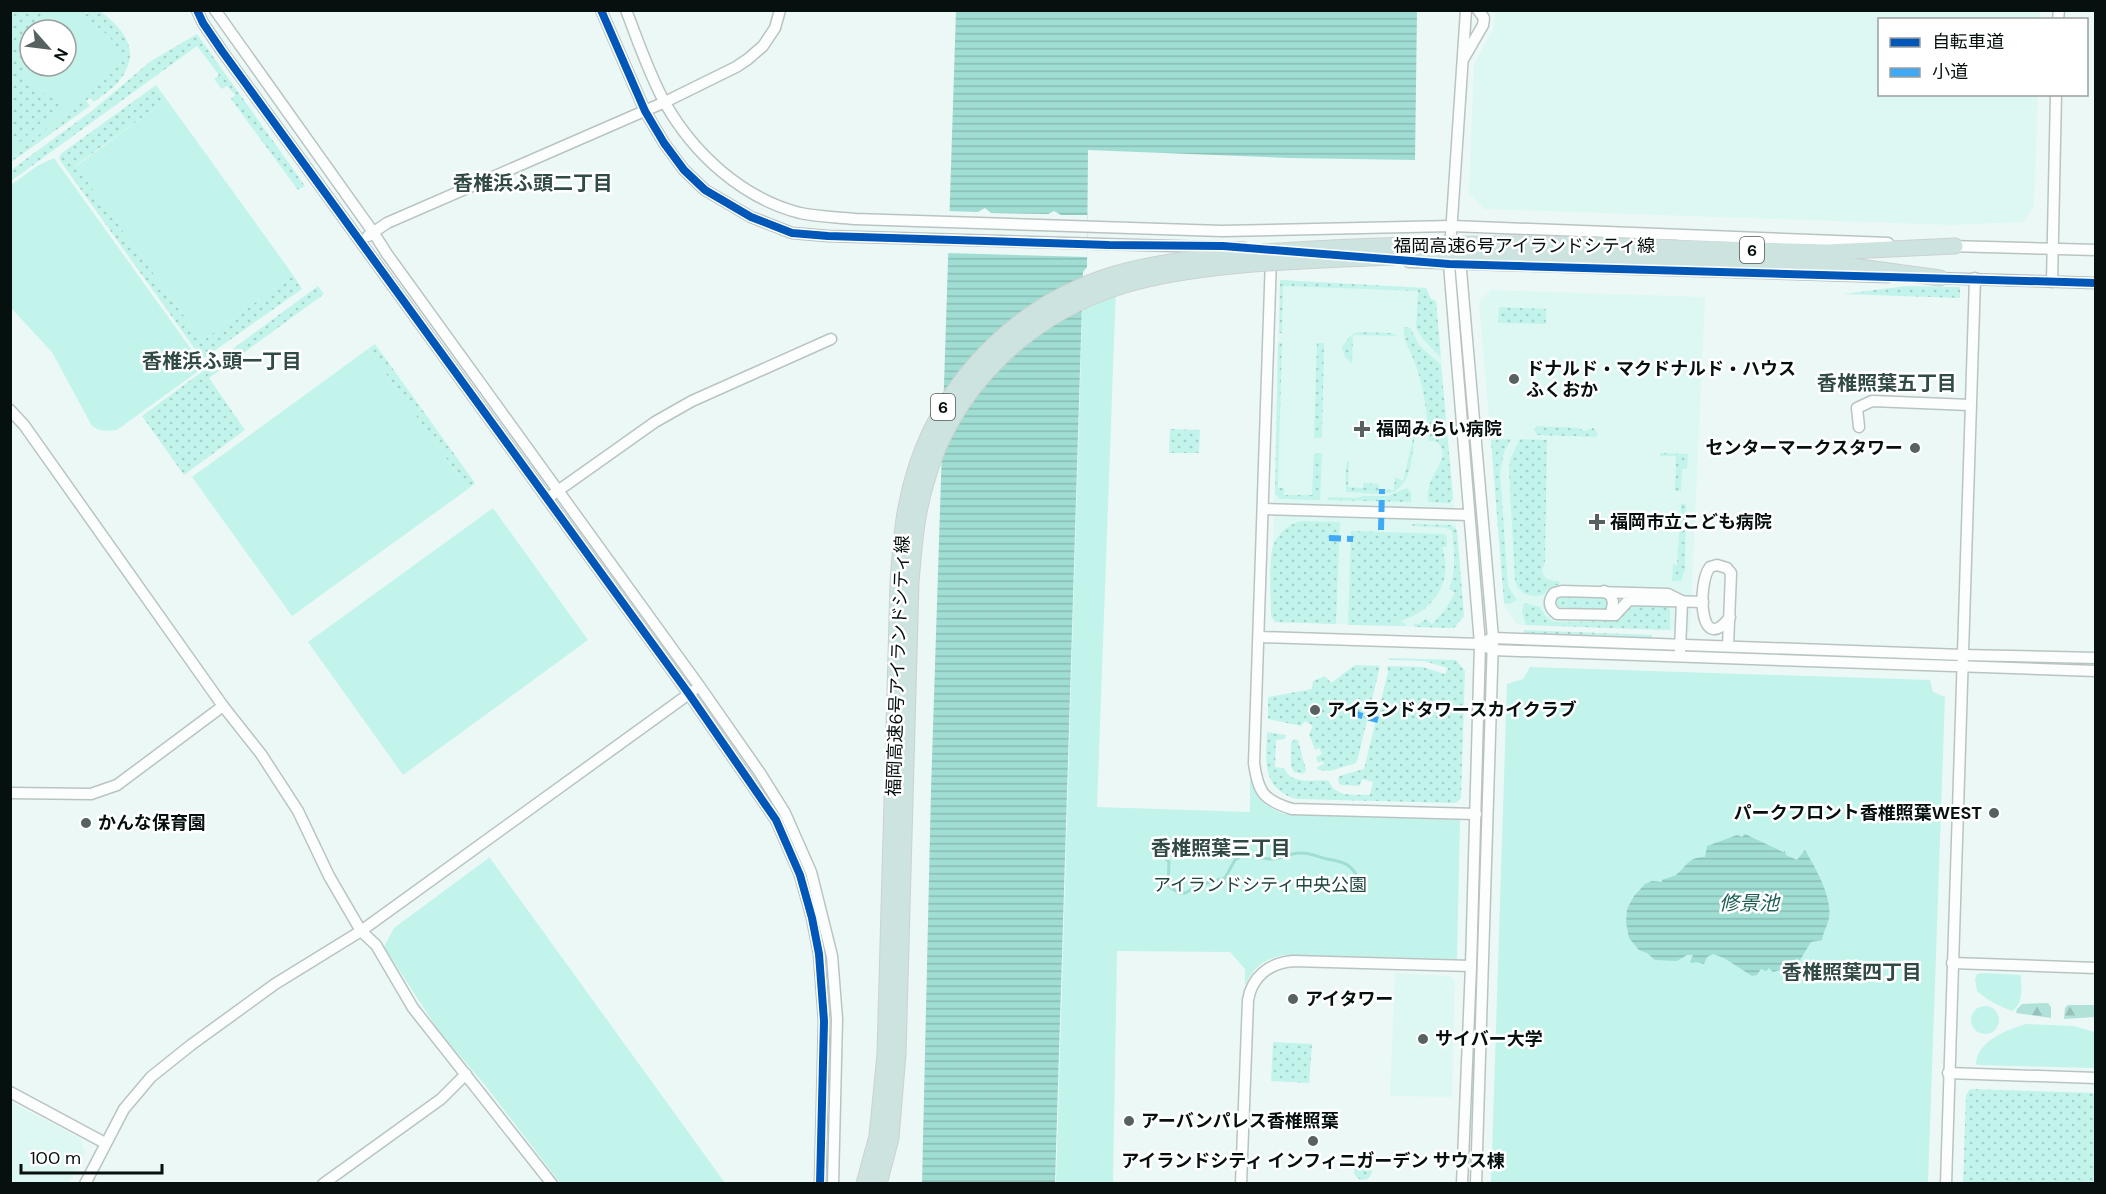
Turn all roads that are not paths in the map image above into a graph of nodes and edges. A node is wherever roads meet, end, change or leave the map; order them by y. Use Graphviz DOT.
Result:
graph roads {
  1 [pos="197,10"];
  2 [pos="215,10"];
  3 [pos="601,10"];
  4 [pos="626,10"];
  5 [pos="780,10"];
  6 [pos="1478,10"];
  7 [pos="1465,12"];
  8 [pos="1463,60"];
  9 [pos="2056,96"];
  10 [pos="665,102"];
  11 [pos="645,111"];
  12 [pos="1452,226"];
  13 [pos="374,232"];
  14 [pos="361,242"];
  15 [pos="1955,246"];
  16 [pos="2052,249"];
  17 [pos="1271,250"];
  18 [pos="2096,250"];
  19 [pos="1676,253"];
  20 [pos="1829,258"];
  21 [pos="1449,264"];
  22 [pos="1461,264"];
  23 [pos="1940,278"];
  24 [pos="1975,278"];
  25 [pos="2052,282"];
  26 [pos="2096,283"];
  27 [pos="831,339"];
  28 [pos="1872,401"];
  29 [pos="1970,405"];
  30 [pos="10,410"];
  31 [pos="558,491"];
  32 [pos="547,498"];
  33 [pos="1263,509"];
  34 [pos="1469,515"];
  35 [pos="1604,591"];
  36 [pos="1682,601"];
  37 [pos="1703,602"];
  38 [pos="1611,615"];
  39 [pos="1730,617"];
  40 [pos="1259,637"];
  41 [pos="1493,638"];
  42 [pos="1480,644"];
  43 [pos="1680,645"];
  44 [pos="1728,646"];
  45 [pos="1493,650"];
  46 [pos="1962,655"];
  47 [pos="1679,657"];
  48 [pos="2096,658"];
  49 [pos="1962,668"];
  50 [pos="2096,671"];
  51 [pos="700,687"];
  52 [pos="689,694"];
  53 [pos="223,706"];
  54 [pos="10,793"];
  55 [pos="1476,814"];
  56 [pos="361,931"];
  57 [pos="1952,963"];
  58 [pos="1471,966"];
  59 [pos="2096,968"];
  60 [pos="1948,1073"];
  61 [pos="466,1074"];
  62 [pos="2096,1078"];
  63 [pos="10,1092"];
  64 [pos="105,1143"];
  65 [pos="85,1184"];
  66 [pos="323,1184"];
  67 [pos="552,1184"];
  68 [pos="820,1184"];
  69 [pos="832,1184"];
  70 [pos="864,1184"];
  71 [pos="879,1184"];
  72 [pos="1241,1184"];
  73 [pos="1462,1184"];
  74 [pos="1476,1184"];
  75 [pos="1946,1184"];
  1 -- 14 [label="street"];
  2 -- 13 [label="street"];
  3 -- 11 [label="street"];
  4 -- 10 [label="street"];
  5 -- 10 [label="street"];
  6 -- 8 [label="street"];
  7 -- 8 [label="street"];
  8 -- 12 [label="street"];
  9 -- 16 [label="street"];
  10 -- 11 [label="street"];
  10 -- 12 [label="street"];
  11 -- 13 [label="street"];
  11 -- 17 [label="street"];
  12 -- 15 [label="street"];
  12 -- 21 [label="street"];
  12 -- 22 [label="street"];
  13 -- 14 [label="street"];
  13 -- 31 [label="street"];
  14 -- 32 [label="street"];
  15 -- 16 [label="street"];
  15 -- 20 [label="highway"];
  16 -- 18 [label="street"];
  16 -- 25 [label="street"];
  17 -- 21 [label="street"];
  17 -- 33 [label="street"];
  19 -- 20 [label="highway, 福岡高速6号アイランドシティ線 / 6"];
  19 -- 70 [label="highway, 福岡高速6号アイランドシティ線 / 6, bridge"];
  19 -- 71 [label="highway, 福岡高速6号アイランドシティ線 / 6, bridge"];
  20 -- 23 [label="highway"];
  21 -- 22 [label="street"];
  21 -- 34 [label="street"];
  22 -- 23 [label="street"];
  22 -- 41 [label="street"];
  23 -- 24 [label="street"];
  24 -- 25 [label="street"];
  24 -- 29 [label="street"];
  25 -- 26 [label="street"];
  27 -- 31 [label="street"];
  28 -- 29 [label="street"];
  29 -- 46 [label="street"];
  30 -- 53 [label="street"];
  31 -- 32 [label="street"];
  31 -- 51 [label="street"];
  32 -- 52 [label="street"];
  33 -- 34 [label="street"];
  33 -- 40 [label="street"];
  34 -- 42 [label="street"];
  35 -- 36 [label="street"];
  35 -- 38 [label="street"];
  35 -- 38 [label="street"];
  36 -- 37 [label="street"];
  36 -- 38 [label="street"];
  36 -- 43 [label="street"];
  37 -- 39 [label="street"];
  37 -- 39 [label="street"];
  39 -- 44 [label="street"];
  40 -- 42 [label="street"];
  40 -- 55 [label="street"];
  41 -- 42 [label="street"];
  41 -- 43 [label="street"];
  41 -- 45 [label="street"];
  42 -- 45 [label="street"];
  42 -- 55 [label="street"];
  43 -- 44 [label="street"];
  43 -- 47 [label="street"];
  44 -- 46 [label="street"];
  45 -- 47 [label="street"];
  45 -- 74 [label="street"];
  46 -- 48 [label="street"];
  46 -- 49 [label="street"];
  47 -- 49 [label="street"];
  49 -- 50 [label="street"];
  49 -- 57 [label="street"];
  51 -- 52 [label="street"];
  51 -- 69 [label="street"];
  52 -- 56 [label="street"];
  52 -- 68 [label="street"];
  53 -- 54 [label="street"];
  53 -- 56 [label="street"];
  55 -- 58 [label="street"];
  56 -- 61 [label="street"];
  56 -- 64 [label="street"];
  57 -- 59 [label="street"];
  57 -- 60 [label="street"];
  58 -- 72 [label="street"];
  58 -- 73 [label="street"];
  60 -- 62 [label="street"];
  60 -- 75 [label="street"];
  61 -- 66 [label="street"];
  61 -- 67 [label="street"];
  63 -- 64 [label="street"];
  64 -- 65 [label="street"];
}
